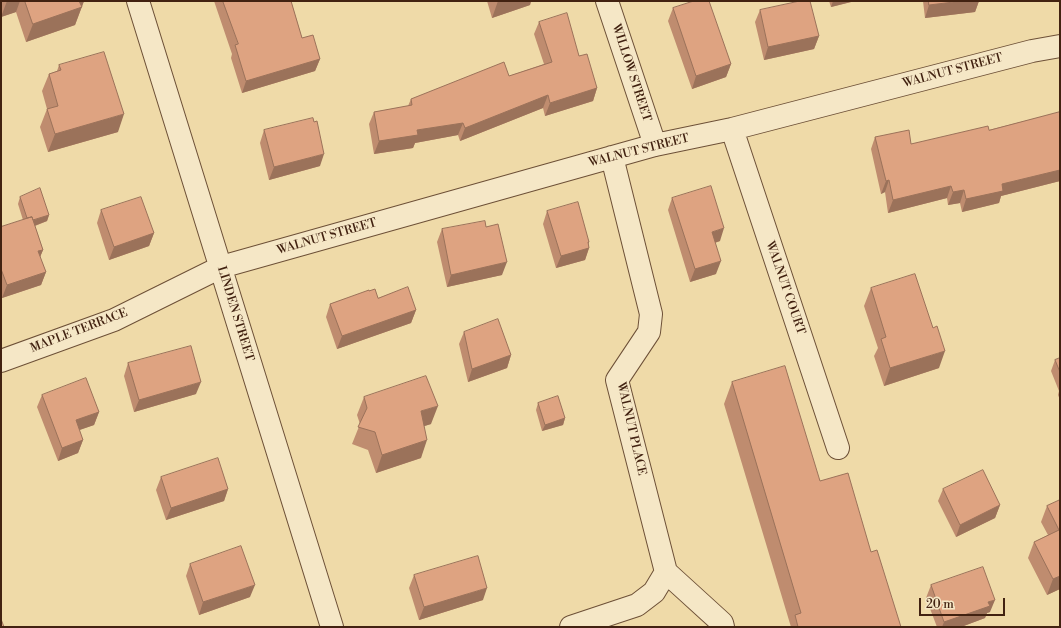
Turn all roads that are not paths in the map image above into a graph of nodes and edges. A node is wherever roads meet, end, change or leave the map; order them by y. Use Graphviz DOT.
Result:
graph roads {
  1 [pos="138,1"];
  2 [pos="607,1"];
  3 [pos="1060,46"];
  4 [pos="732,129"];
  5 [pos="655,145"];
  6 [pos="612,157"];
  7 [pos="221,267"];
  8 [pos="1,361"];
  9 [pos="838,448"];
  10 [pos="666,572"];
  11 [pos="332,627"];
  12 [pos="574,627"];
  13 [pos="722,627"];
  1 -- 7 [label="street, LINDEN STREET"];
  2 -- 5 [label="street, WILLOW STREET"];
  3 -- 4 [label="street, WALNUT STREET"];
  4 -- 5 [label="street, WALNUT STREET"];
  4 -- 9 [label="street, WALNUT COURT"];
  5 -- 6 [label="street, WALNUT STREET"];
  6 -- 7 [label="street, WALNUT STREET"];
  6 -- 10 [label="street, WALNUT PLACE"];
  7 -- 8 [label="street, MAPLE TERRACE"];
  7 -- 11 [label="street, LINDEN STREET"];
  10 -- 12 [label="street"];
  10 -- 13 [label="street"];
}
